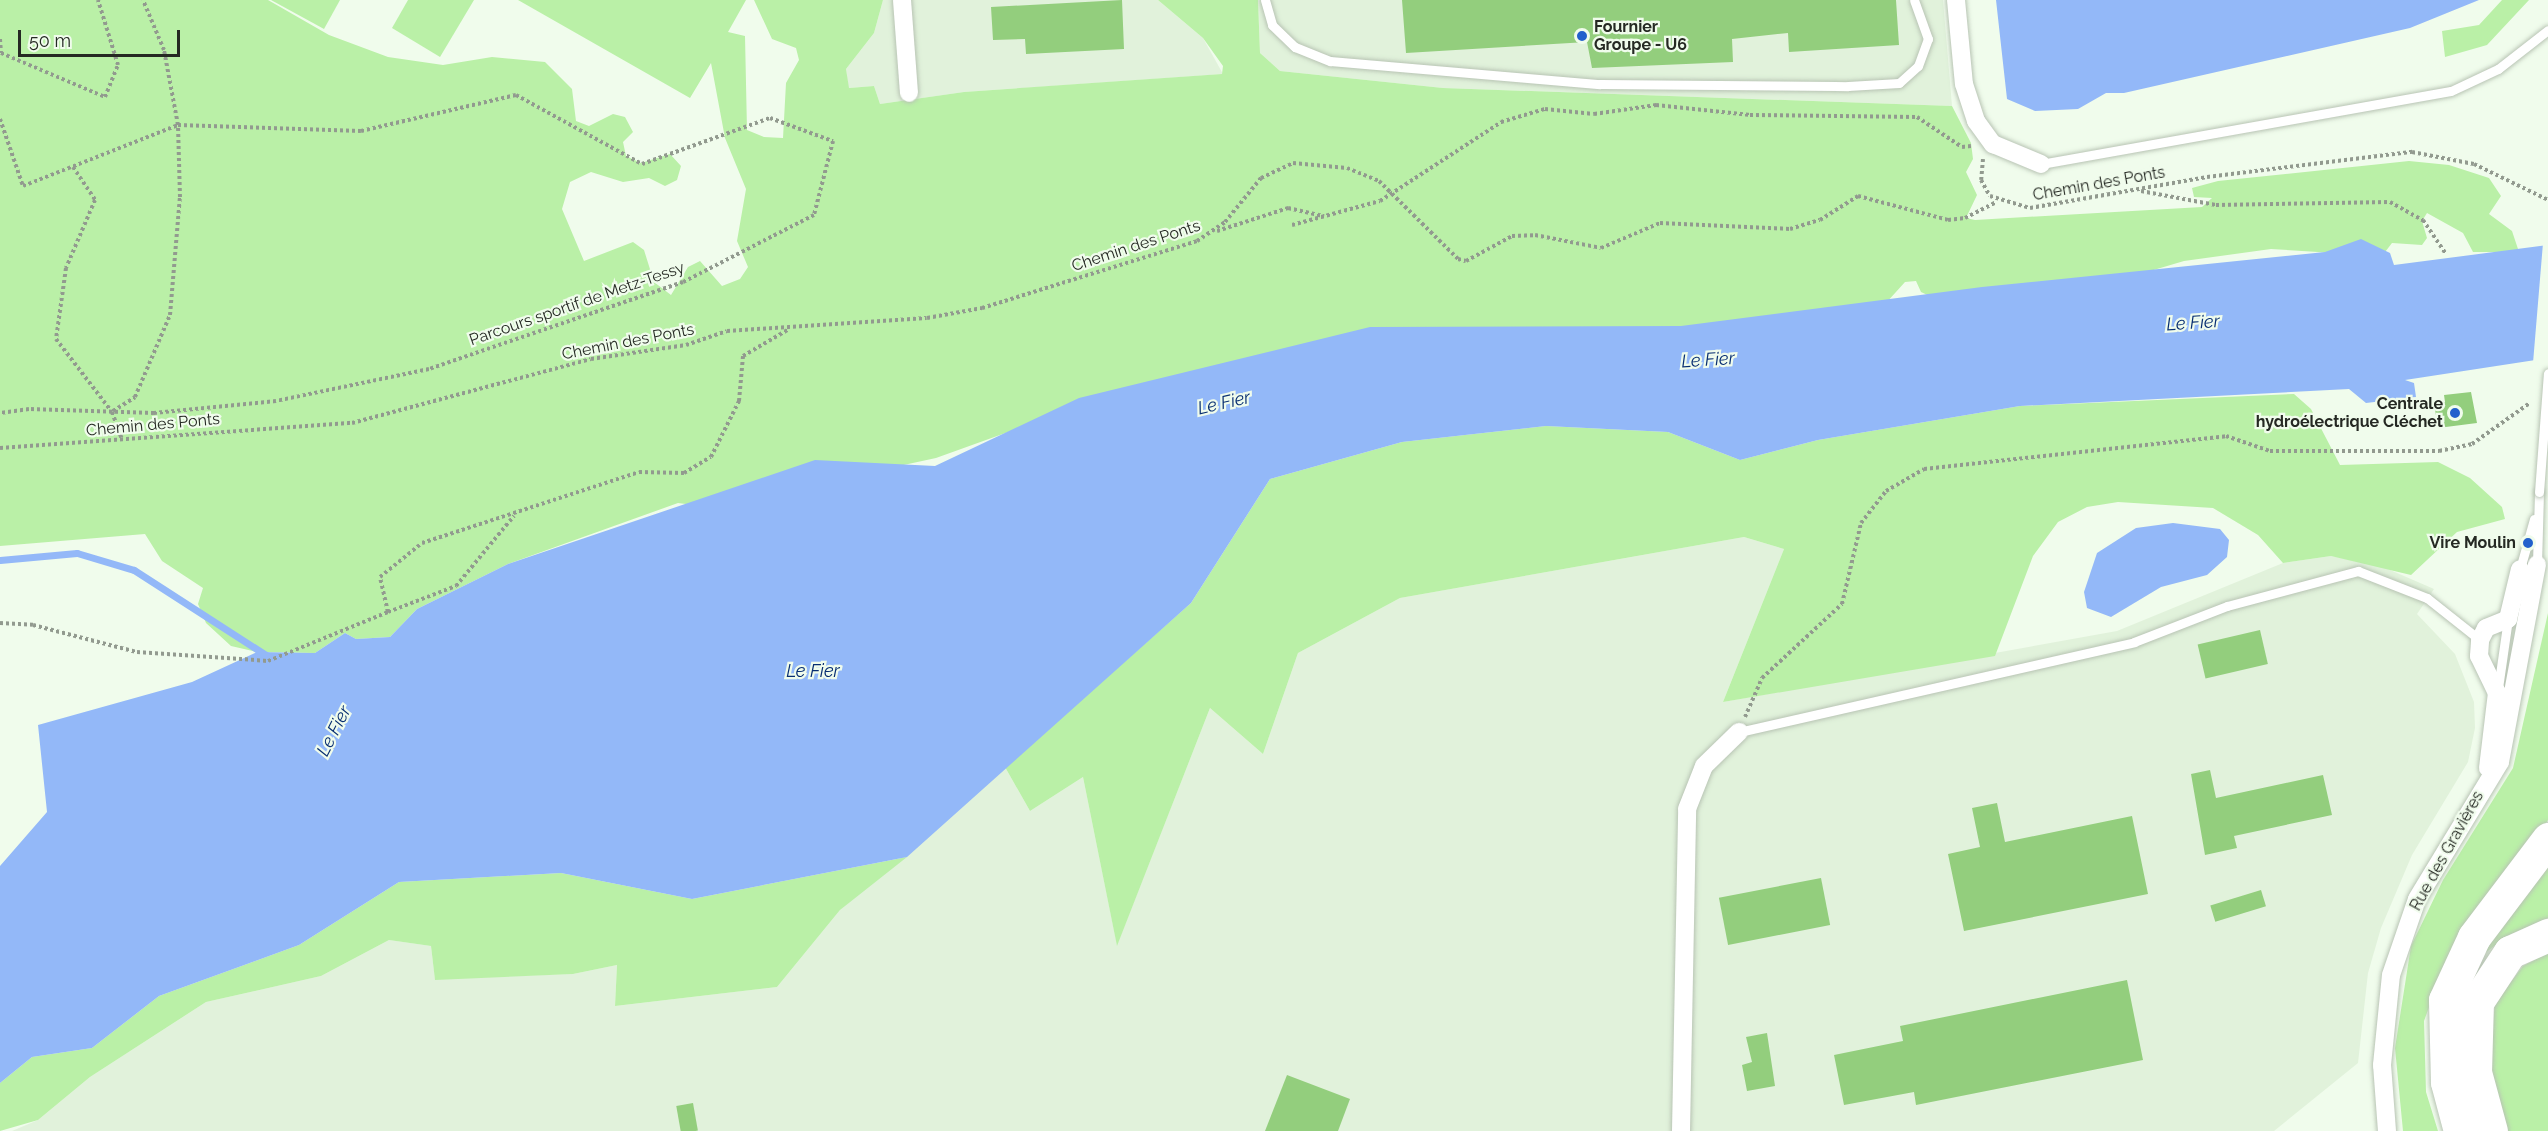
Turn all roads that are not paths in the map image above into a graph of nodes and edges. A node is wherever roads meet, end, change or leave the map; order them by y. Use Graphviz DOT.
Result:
graph roads {
  1 [pos="902,0"];
  2 [pos="1265,0"];
  3 [pos="1914,0"];
  4 [pos="1956,0"];
  5 [pos="2548,30"];
  6 [pos="909,93"];
  7 [pos="2041,164"];
  8 [pos="2548,373"];
  9 [pos="2538,505"];
  10 [pos="2529,566"];
  11 [pos="2508,619"];
  12 [pos="2528,631"];
  13 [pos="2480,640"];
  14 [pos="2497,693"];
  15 [pos="1739,732"];
  16 [pos="2485,784"];
  17 [pos="2548,839"];
  18 [pos="2548,935"];
  19 [pos="1681,1131"];
  20 [pos="2387,1131"];
  21 [pos="2460,1131"];
  22 [pos="2491,1131"];
  1 -- 6 [label="street"];
  2 -- 3 [label="lane"];
  4 -- 7 [label="street"];
  5 -- 7 [label="lane"];
  8 -- 9 [label="lane, bridge"];
  9 -- 10 [label="lane, Rue des Gravières"];
  9 -- 10 [label="lane, Rue des Gravières"];
  10 -- 11 [label="street, Rue des Gravières"];
  10 -- 12 [label="street, Rue des Gravières"];
  11 -- 12 [label="street"];
  11 -- 13 [label="street"];
  11 -- 14 [label="lane, Rue des Gravières"];
  12 -- 16 [label="street, Rue des Gravières"];
  13 -- 14 [label="street"];
  13 -- 15 [label="lane"];
  14 -- 16 [label="street, Rue des Gravières"];
  15 -- 19 [label="street"];
  16 -- 20 [label="street, Rue des Gravières"];
  17 -- 21 [label="highway"];
  18 -- 22 [label="highway"];
}
